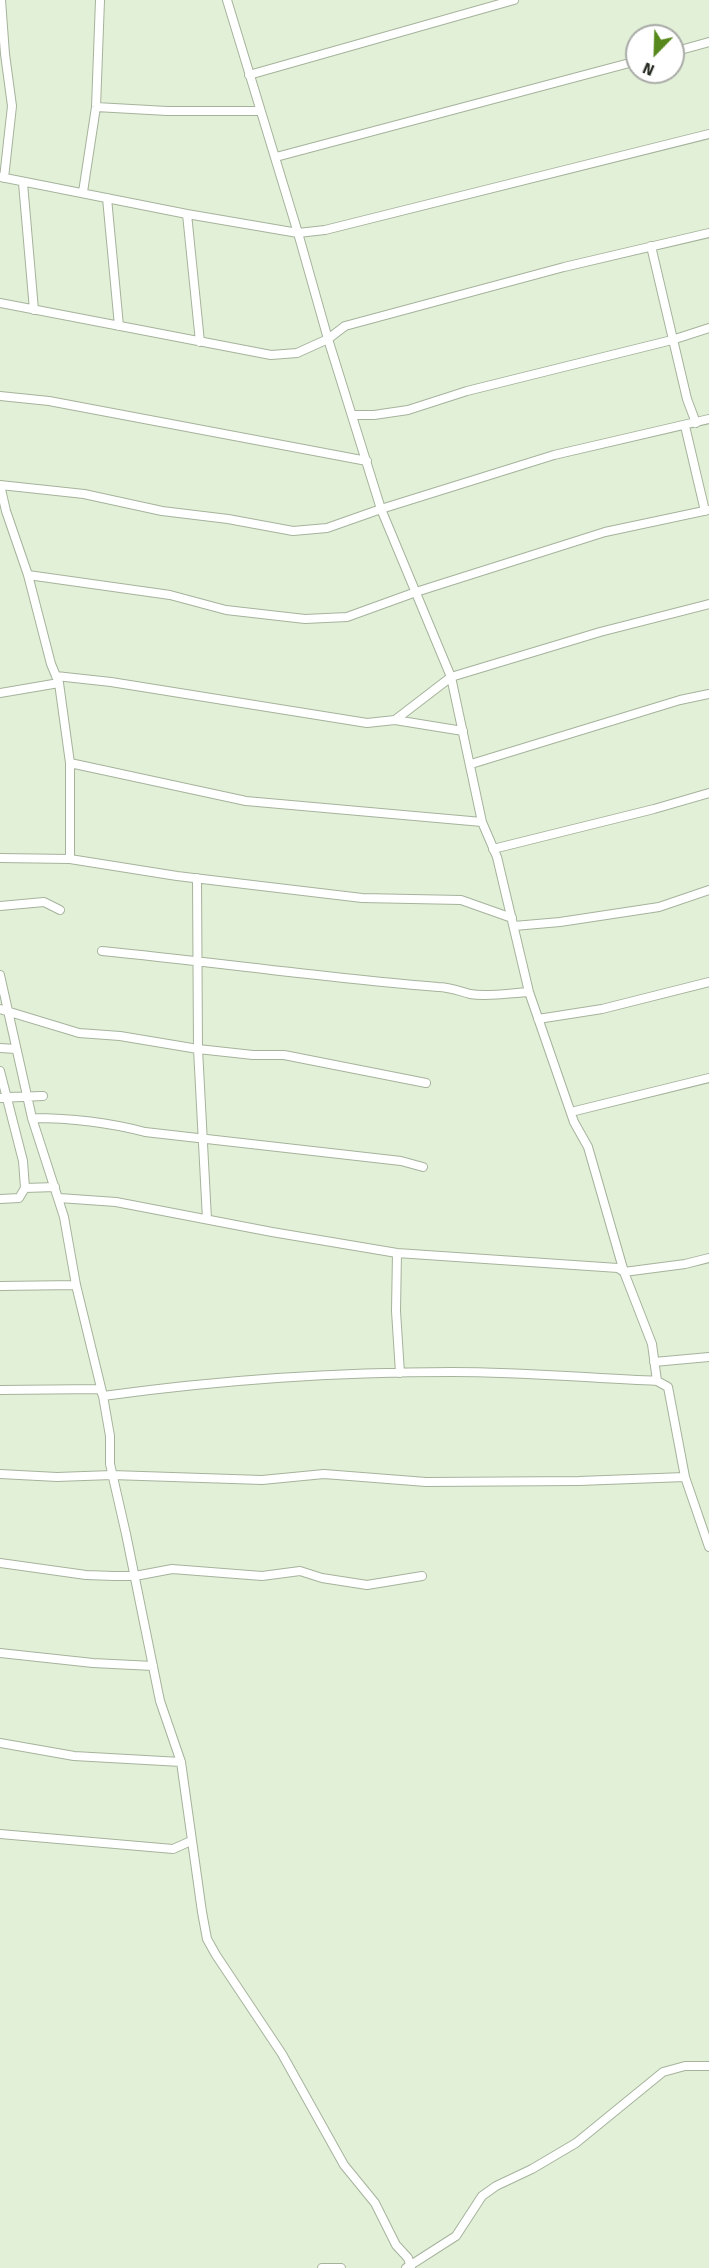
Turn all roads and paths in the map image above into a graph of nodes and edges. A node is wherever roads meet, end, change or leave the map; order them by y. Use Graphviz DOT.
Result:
graph roads {
  1 [pos="1,0"];
  2 [pos="100,0"];
  3 [pos="226,0"];
  4 [pos="514,0"];
  5 [pos="709,42"];
  6 [pos="685,49"];
  7 [pos="625,64"];
  8 [pos="249,75"];
  9 [pos="96,107"];
  10 [pos="260,111"];
  11 [pos="709,134"];
  12 [pos="276,157"];
  13 [pos="2,178"];
  14 [pos="23,183"];
  15 [pos="83,192"];
  16 [pos="107,198"];
  17 [pos="187,214"];
  18 [pos="298,233"];
  19 [pos="709,233"];
  20 [pos="651,246"];
  21 [pos="0,303"];
  22 [pos="34,310"];
  23 [pos="119,326"];
  24 [pos="709,328"];
  25 [pos="328,339"];
  26 [pos="672,340"];
  27 [pos="201,342"];
  28 [pos="0,396"];
  29 [pos="352,416"];
  30 [pos="709,419"];
  31 [pos="696,423"];
  32 [pos="685,426"];
  33 [pos="367,461"];
  34 [pos="0,485"];
  35 [pos="381,509"];
  36 [pos="707,511"];
  37 [pos="28,575"];
  38 [pos="416,592"];
  39 [pos="709,604"];
  40 [pos="451,676"];
  41 [pos="58,680"];
  42 [pos="0,693"];
  43 [pos="709,694"];
  44 [pos="395,720"];
  45 [pos="463,731"];
  46 [pos="70,763"];
  47 [pos="471,764"];
  48 [pos="709,793"];
  49 [pos="482,822"];
  50 [pos="493,849"];
  51 [pos="0,858"];
  52 [pos="70,859"];
  53 [pos="197,878"];
  54 [pos="709,890"];
  55 [pos="0,906"];
  56 [pos="60,910"];
  57 [pos="513,922"];
  58 [pos="102,951"];
  59 [pos="197,960"];
  60 [pos="0,975"];
  61 [pos="709,982"];
  62 [pos="529,992"];
  63 [pos="4,1010"];
  64 [pos="538,1019"];
  65 [pos="0,1048"];
  66 [pos="16,1049"];
  67 [pos="198,1049"];
  68 [pos="0,1071"];
  69 [pos="709,1078"];
  70 [pos="426,1083"];
  71 [pos="27,1095"];
  72 [pos="43,1096"];
  73 [pos="2,1097"];
  74 [pos="571,1112"];
  75 [pos="32,1118"];
  76 [pos="204,1140"];
  77 [pos="423,1167"];
  78 [pos="55,1187"];
  79 [pos="25,1188"];
  80 [pos="59,1198"];
  81 [pos="0,1199"];
  82 [pos="207,1219"];
  83 [pos="397,1253"];
  84 [pos="709,1258"];
  85 [pos="624,1272"];
  86 [pos="76,1285"];
  87 [pos="0,1286"];
  88 [pos="709,1357"];
  89 [pos="654,1362"];
  90 [pos="400,1373"];
  91 [pos="657,1381"];
  92 [pos="0,1390"];
  93 [pos="103,1396"];
  94 [pos="0,1474"];
  95 [pos="112,1475"];
  96 [pos="685,1477"];
  97 [pos="707,1534"];
  98 [pos="709,1547"];
  99 [pos="0,1563"];
  100 [pos="135,1576"];
  101 [pos="422,1576"];
  102 [pos="0,1653"];
  103 [pos="153,1666"];
  104 [pos="0,1743"];
  105 [pos="181,1762"];
  106 [pos="0,1834"];
  107 [pos="191,1841"];
  108 [pos="709,2066"];
  109 [pos="409,2267"];
  110 [pos="322,2268"];
  111 [pos="341,2268"];
  1 -- 13 [label="street"];
  2 -- 9 [label="street"];
  3 -- 8 [label="street"];
  4 -- 8 [label="street"];
  5 -- 6 [label="street"];
  7 -- 12 [label="street"];
  8 -- 10 [label="street"];
  9 -- 10 [label="street"];
  9 -- 15 [label="street"];
  10 -- 12 [label="street"];
  11 -- 18 [label="street"];
  12 -- 18 [label="street"];
  13 -- 14 [label="street"];
  14 -- 15 [label="street"];
  14 -- 22 [label="street"];
  15 -- 16 [label="street"];
  16 -- 17 [label="street"];
  16 -- 23 [label="street"];
  17 -- 18 [label="street"];
  17 -- 27 [label="street"];
  18 -- 25 [label="street"];
  19 -- 20 [label="street"];
  20 -- 25 [label="street"];
  20 -- 26 [label="street"];
  21 -- 22 [label="street"];
  22 -- 23 [label="street"];
  23 -- 27 [label="street"];
  24 -- 26 [label="street"];
  25 -- 27 [label="street"];
  25 -- 29 [label="street"];
  26 -- 29 [label="street"];
  26 -- 31 [label="street"];
  28 -- 33 [label="street"];
  29 -- 33 [label="street"];
  30 -- 31 [label="street"];
  31 -- 32 [label="street"];
  32 -- 35 [label="street"];
  32 -- 36 [label="street"];
  33 -- 35 [label="street"];
  34 -- 35 [label="street"];
  34 -- 37 [label="street"];
  35 -- 38 [label="street"];
  36 -- 38 [label="street"];
  37 -- 38 [label="street"];
  37 -- 41 [label="street"];
  38 -- 40 [label="street"];
  39 -- 40 [label="street"];
  40 -- 44 [label="street"];
  40 -- 45 [label="street"];
  41 -- 42 [label="street"];
  41 -- 44 [label="street"];
  41 -- 46 [label="street"];
  43 -- 47 [label="street"];
  44 -- 45 [label="street"];
  45 -- 47 [label="street"];
  46 -- 49 [label="street"];
  46 -- 52 [label="street"];
  47 -- 49 [label="street"];
  48 -- 50 [label="street"];
  49 -- 50 [label="street"];
  50 -- 57 [label="street"];
  51 -- 52 [label="street"];
  52 -- 53 [label="street"];
  53 -- 57 [label="street"];
  53 -- 59 [label="street"];
  54 -- 57 [label="street"];
  55 -- 56 [label="street"];
  57 -- 62 [label="street"];
  58 -- 59 [label="street"];
  59 -- 62 [label="street"];
  59 -- 67 [label="street"];
  60 -- 63 [label="street"];
  61 -- 64 [label="street"];
  62 -- 64 [label="street"];
  63 -- 66 [label="street"];
  63 -- 67 [label="street"];
  64 -- 74 [label="street"];
  65 -- 66 [label="street"];
  66 -- 71 [label="street"];
  67 -- 70 [label="street"];
  67 -- 76 [label="street"];
  68 -- 73 [label="street"];
  69 -- 74 [label="street"];
  71 -- 73 [label="street"];
  71 -- 75 [label="street"];
  72 -- 73 [label="street"];
  73 -- 79 [label="street"];
  74 -- 85 [label="street"];
  75 -- 76 [label="street"];
  75 -- 78 [label="street"];
  76 -- 77 [label="street"];
  76 -- 82 [label="street"];
  78 -- 79 [label="street"];
  78 -- 80 [label="street"];
  79 -- 81 [label="street"];
  80 -- 82 [label="street"];
  80 -- 86 [label="street"];
  82 -- 83 [label="street"];
  83 -- 85 [label="street"];
  83 -- 90 [label="street"];
  84 -- 85 [label="street"];
  85 -- 89 [label="street"];
  86 -- 87 [label="street"];
  86 -- 93 [label="street"];
  88 -- 89 [label="street"];
  89 -- 91 [label="street"];
  90 -- 91 [label="street"];
  90 -- 93 [label="street"];
  91 -- 96 [label="street"];
  92 -- 93 [label="street"];
  93 -- 95 [label="street"];
  94 -- 95 [label="street"];
  95 -- 96 [label="street"];
  95 -- 100 [label="street"];
  96 -- 97 [label="street"];
  97 -- 98 [label="street"];
  99 -- 100 [label="street"];
  100 -- 101 [label="street"];
  100 -- 103 [label="street"];
  102 -- 103 [label="street"];
  103 -- 105 [label="street"];
  104 -- 105 [label="street"];
  105 -- 107 [label="street"];
  106 -- 107 [label="street"];
  107 -- 109 [label="street"];
  108 -- 109 [label="street"];
  110 -- 111 [label="street"];
}
